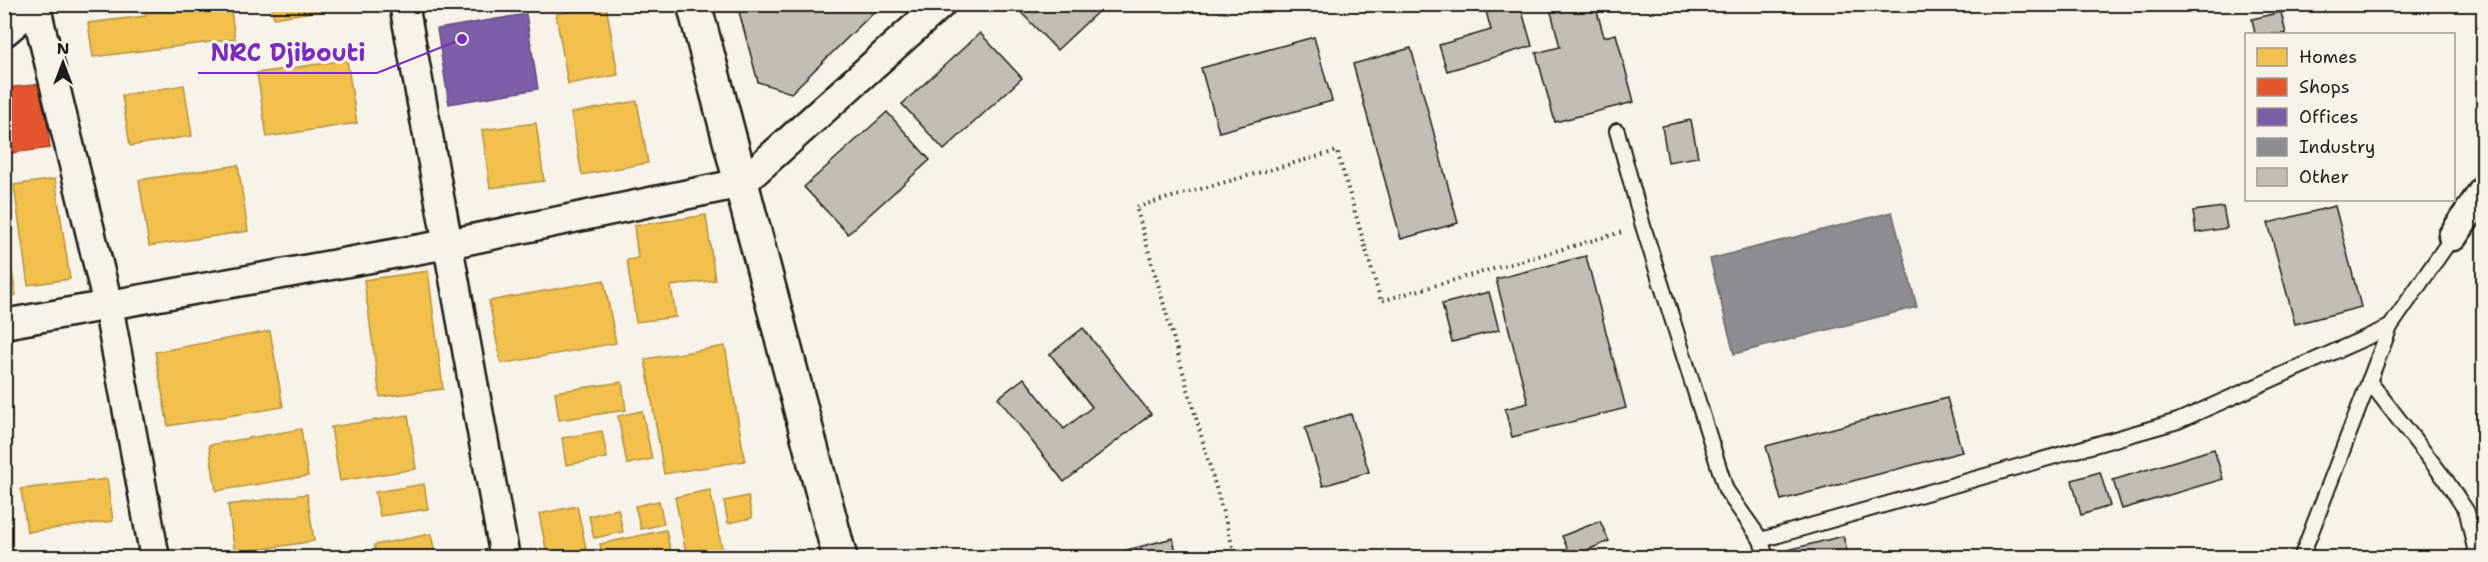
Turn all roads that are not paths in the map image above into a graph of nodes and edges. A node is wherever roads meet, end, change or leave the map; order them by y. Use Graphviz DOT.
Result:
graph roads {
  1 [pos="34,4"];
  2 [pos="404,4"];
  3 [pos="694,4"];
  4 [pos="941,4"];
  5 [pos="4,29"];
  6 [pos="1617,131"];
  7 [pos="742,183"];
  8 [pos="2484,190"];
  9 [pos="2453,236"];
  10 [pos="448,244"];
  11 [pos="108,305"];
  12 [pos="4,324"];
  13 [pos="2390,327"];
  14 [pos="2369,381"];
  15 [pos="1761,540"];
  16 [pos="155,558"];
  17 [pos="506,558"];
  18 [pos="840,558"];
  19 [pos="1766,558"];
  20 [pos="2301,558"];
  21 [pos="2477,558"];
  1 -- 5 [label="street"];
  1 -- 11 [label="street"];
  2 -- 10 [label="street"];
  3 -- 7 [label="street"];
  4 -- 7 [label="street"];
  6 -- 15 [label="lane"];
  7 -- 10 [label="street"];
  7 -- 18 [label="street"];
  8 -- 9 [label="street"];
  9 -- 13 [label="lane"];
  10 -- 11 [label="street"];
  10 -- 17 [label="street"];
  11 -- 12 [label="street"];
  11 -- 16 [label="street"];
  13 -- 14 [label="lane"];
  13 -- 15 [label="lane"];
  14 -- 20 [label="lane"];
  14 -- 21 [label="lane"];
  15 -- 19 [label="lane"];
}
